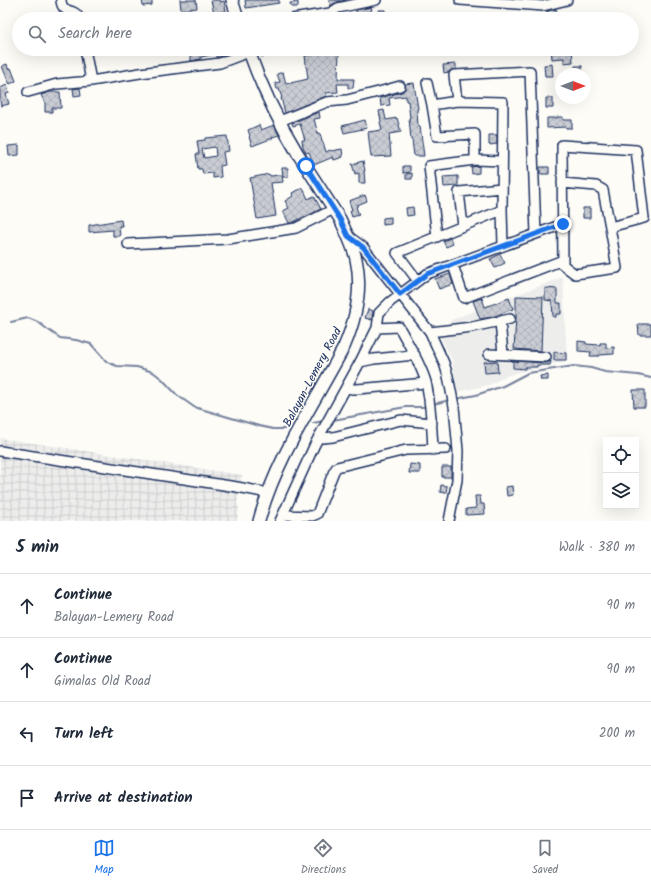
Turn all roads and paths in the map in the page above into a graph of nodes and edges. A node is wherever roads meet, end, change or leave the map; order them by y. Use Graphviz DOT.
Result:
graph roads {
  1 [pos="61,0"];
  2 [pos="232,0"];
  3 [pos="376,0"];
  4 [pos="460,0"];
  5 [pos="567,0"];
  6 [pos="74,12"];
  7 [pos="236,12"];
  8 [pos="332,12"];
  9 [pos="86,56"];
  10 [pos="237,56"];
  11 [pos="251,56"];
  12 [pos="91,80"];
  13 [pos="427,83"];
  14 [pos="400,86"];
  15 [pos="28,92"];
  16 [pos="458,101"];
  17 [pos="432,105"];
  18 [pos="280,121"];
  19 [pos="475,160"];
  20 [pos="502,160"];
  21 [pos="562,183"];
  22 [pos="502,188"];
  23 [pos="334,210"];
  24 [pos="502,210"];
  25 [pos="563,224"];
  26 [pos="463,226"];
  27 [pos="610,226"];
  28 [pos="536,234"];
  29 [pos="348,236"];
  30 [pos="436,237"];
  31 [pos="128,244"];
  32 [pos="504,246"];
  33 [pos="563,260"];
  34 [pos="453,265"];
  35 [pos="418,281"];
  36 [pos="400,294"];
  37 [pos="510,319"];
  38 [pos="500,322"];
  39 [pos="377,328"];
  40 [pos="430,332"];
  41 [pos="370,342"];
  42 [pos="489,354"];
  43 [pos="502,354"];
  44 [pos="415,355"];
  45 [pos="546,357"];
  46 [pos="374,359"];
  47 [pos="360,362"];
  48 [pos="426,383"];
  49 [pos="347,387"];
  50 [pos="432,423"];
  51 [pos="319,436"];
  52 [pos="446,449"];
  53 [pos="433,450"];
  54 [pos="0,451"];
  55 [pos="268,493"];
  56 [pos="282,518"];
  57 [pos="259,521"];
  58 [pos="449,521"];
  1 -- 6 [label="street"];
  2 -- 7 [label="main road"];
  3 -- 8 [label="street"];
  4 -- 5 [label="street"];
  9 -- 12 [label="street"];
  10 -- 12 [label="street"];
  11 -- 18 [label="main road, Balayan-Lemery Road"];
  12 -- 15 [label="street"];
  13 -- 17 [label="street"];
  14 -- 18 [label="street"];
  16 -- 17 [label="street"];
  16 -- 20 [label="street"];
  16 -- 28 [label="street"];
  17 -- 19 [label="street"];
  18 -- 23 [label="main road, Balayan-Lemery Road"];
  19 -- 20 [label="street"];
  19 -- 30 [label="street"];
  20 -- 22 [label="street"];
  21 -- 25 [label="street"];
  21 -- 27 [label="street"];
  21 -- 27 [label="street"];
  22 -- 24 [label="street"];
  22 -- 26 [label="street"];
  23 -- 29 [label="main road, Balayan-Lemery Road"];
  23 -- 31 [label="street"];
  24 -- 26 [label="street"];
  24 -- 32 [label="street"];
  25 -- 28 [label="street"];
  25 -- 33 [label="street"];
  26 -- 30 [label="street"];
  27 -- 33 [label="street"];
  28 -- 32 [label="street"];
  29 -- 36 [label="street"];
  29 -- 55 [label="main road, Balayan-Lemery Road"];
  30 -- 35 [label="street"];
  32 -- 34 [label="street"];
  33 -- 34 [label="street"];
  34 -- 35 [label="street"];
  35 -- 36 [label="street"];
  36 -- 39 [label="street"];
  36 -- 40 [label="street"];
  37 -- 38 [label="street"];
  38 -- 40 [label="street"];
  38 -- 43 [label="street"];
  39 -- 41 [label="street"];
  39 -- 44 [label="street"];
  40 -- 58 [label="street"];
  41 -- 46 [label="street"];
  41 -- 47 [label="street"];
  42 -- 43 [label="street"];
  43 -- 45 [label="street"];
  44 -- 46 [label="street"];
  44 -- 48 [label="street"];
  46 -- 47 [label="street"];
  47 -- 49 [label="street"];
  48 -- 49 [label="street"];
  48 -- 50 [label="street"];
  49 -- 51 [label="street"];
  50 -- 51 [label="street"];
  50 -- 53 [label="street"];
  51 -- 56 [label="street"];
  52 -- 53 [label="street"];
  53 -- 56 [label="street"];
  54 -- 55 [label="street"];
  55 -- 57 [label="main road, Balayan-Lemery Road"];
}
